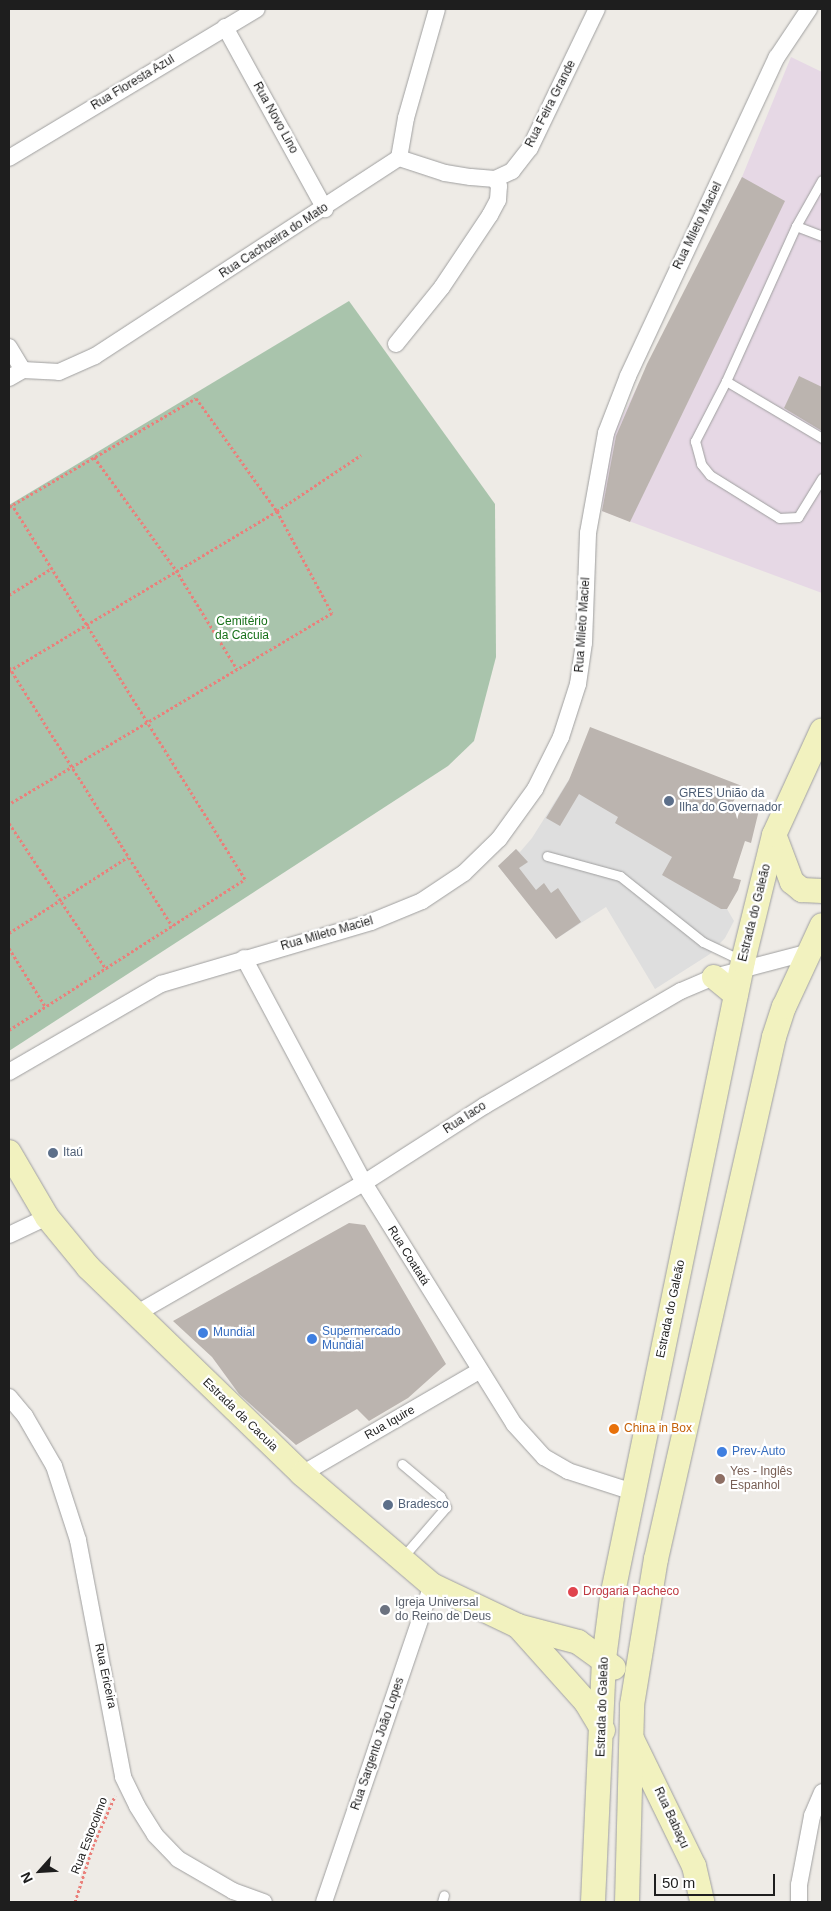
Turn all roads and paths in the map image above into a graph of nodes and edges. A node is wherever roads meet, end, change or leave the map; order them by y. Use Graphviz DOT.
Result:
graph roads {
  1 [pos="257,9"];
  2 [pos="437,9"];
  3 [pos="596,9"];
  4 [pos="809,9"];
  5 [pos="225,27"];
  6 [pos="9,158"];
  7 [pos="398,158"];
  8 [pos="495,179"];
  9 [pos="822,180"];
  10 [pos="325,209"];
  11 [pos="796,226"];
  12 [pos="822,236"];
  13 [pos="396,344"];
  14 [pos="9,347"];
  15 [pos="23,370"];
  16 [pos="9,378"];
  17 [pos="726,381"];
  18 [pos="822,438"];
  19 [pos="361,455"];
  20 [pos="94,457"];
  21 [pos="822,478"];
  22 [pos="11,506"];
  23 [pos="277,510"];
  24 [pos="52,568"];
  25 [pos="176,570"];
  26 [pos="9,595"];
  27 [pos="87,623"];
  28 [pos="9,669"];
  29 [pos="237,669"];
  30 [pos="149,721"];
  31 [pos="822,730"];
  32 [pos="71,767"];
  33 [pos="9,804"];
  34 [pos="9,823"];
  35 [pos="774,835"];
  36 [pos="547,856"];
  37 [pos="128,857"];
  38 [pos="822,891"];
  39 [pos="61,901"];
  40 [pos="822,925"];
  41 [pos="172,926"];
  42 [pos="9,934"];
  43 [pos="9,948"];
  44 [pos="809,952"];
  45 [pos="244,958"];
  46 [pos="742,966"];
  47 [pos="106,969"];
  48 [pos="714,978"];
  49 [pos="736,995"];
  50 [pos="46,1006"];
  51 [pos="9,1030"];
  52 [pos="9,1072"];
  53 [pos="9,1152"];
  54 [pos="364,1183"];
  55 [pos="47,1217"];
  56 [pos="9,1235"];
  57 [pos="134,1315"];
  58 [pos="479,1371"];
  59 [pos="9,1397"];
  60 [pos="402,1464"];
  61 [pos="302,1474"];
  62 [pos="633,1492"];
  63 [pos="623,1552"];
  64 [pos="401,1559"];
  65 [pos="656,1559"];
  66 [pos="432,1585"];
  67 [pos="518,1626"];
  68 [pos="604,1659"];
  69 [pos="632,1705"];
  70 [pos="603,1730"];
  71 [pos="630,1737"];
  72 [pos="124,1777"];
  73 [pos="822,1792"];
  74 [pos="75,1902"];
  75 [pos="264,1902"];
  76 [pos="324,1902"];
  77 [pos="593,1902"];
  78 [pos="627,1902"];
  79 [pos="702,1902"];
  80 [pos="799,1902"];
  1 -- 5 [label="street, Rua Floresta Azul"];
  2 -- 7 [label="street"];
  3 -- 8 [label="street, Rua Feira Grande"];
  4 -- 45 [label="street, Rua Mileto Maciel"];
  5 -- 6 [label="street, Rua Floresta Azul"];
  5 -- 10 [label="street, Rua Novo Lino"];
  7 -- 8 [label="street"];
  7 -- 10 [label="street, Rua Cachoeira do Mato"];
  8 -- 13 [label="street"];
  9 -- 11 [label="lane"];
  10 -- 15 [label="street, Rua Cachoeira do Mato"];
  11 -- 12 [label="lane"];
  11 -- 17 [label="lane"];
  14 -- 15 [label="street"];
  15 -- 16 [label="street"];
  17 -- 18 [label="lane"];
  17 -- 21 [label="lane"];
  19 -- 23 [label="path"];
  20 -- 22 [label="path"];
  20 -- 23 [label="path"];
  20 -- 25 [label="path"];
  22 -- 24 [label="path"];
  23 -- 25 [label="path"];
  23 -- 29 [label="path"];
  24 -- 26 [label="path"];
  24 -- 27 [label="path"];
  25 -- 27 [label="path"];
  25 -- 29 [label="path"];
  27 -- 28 [label="path"];
  27 -- 30 [label="path"];
  28 -- 32 [label="path"];
  29 -- 30 [label="path"];
  30 -- 32 [label="path"];
  30 -- 41 [label="path"];
  31 -- 35 [label="main road, Estrada do Galeão"];
  32 -- 33 [label="path"];
  32 -- 37 [label="path"];
  34 -- 39 [label="path"];
  35 -- 38 [label="main road"];
  35 -- 46 [label="main road, Estrada do Galeão"];
  36 -- 46 [label="lane"];
  37 -- 39 [label="path"];
  37 -- 41 [label="path"];
  39 -- 42 [label="path"];
  39 -- 47 [label="path"];
  40 -- 44 [label="main road"];
  41 -- 47 [label="path"];
  43 -- 50 [label="path"];
  44 -- 46 [label="street, Rua Iaco"];
  44 -- 65 [label="main road"];
  45 -- 52 [label="street, Rua Mileto Maciel"];
  45 -- 54 [label="street, Rua Coatatá"];
  46 -- 48 [label="street, Rua Iaco"];
  46 -- 49 [label="main road, Estrada do Galeão"];
  47 -- 50 [label="path"];
  48 -- 49 [label="main road"];
  48 -- 54 [label="street, Rua Iaco"];
  49 -- 62 [label="main road, Estrada do Galeão"];
  50 -- 51 [label="path"];
  53 -- 55 [label="main road, Estrada da Cacuia"];
  54 -- 57 [label="street, Rua Iaco"];
  54 -- 58 [label="street, Rua Coatatá"];
  55 -- 56 [label="street"];
  55 -- 57 [label="main road, Estrada da Cacuia"];
  57 -- 61 [label="main road, Estrada da Cacuia"];
  58 -- 61 [label="street, Rua Iquire"];
  58 -- 62 [label="street, Rua Coatatá"];
  59 -- 72 [label="street, Rua Ericeira"];
  60 -- 64 [label="lane"];
  61 -- 64 [label="main road, Estrada da Cacuia"];
  62 -- 63 [label="main road, Estrada do Galeão"];
  63 -- 65 [label="main road"];
  63 -- 68 [label="main road, Estrada do Galeão"];
  64 -- 66 [label="main road, Estrada da Cacuia"];
  65 -- 69 [label="main road"];
  66 -- 67 [label="main road, Estrada da Cacuia"];
  66 -- 76 [label="street, Rua Sargento João Lopes"];
  67 -- 68 [label="main road, Estrada da Cacuia"];
  67 -- 70 [label="main road, Estrada da Cacuia"];
  68 -- 69 [label="main road, Estrada da Cacuia"];
  68 -- 70 [label="main road, Estrada do Galeão"];
  69 -- 71 [label="main road"];
  70 -- 77 [label="main road, Estrada do Galeão"];
  71 -- 78 [label="main road"];
  71 -- 79 [label="main road, Rua Babaçu"];
  72 -- 74 [label="path, Rua Estocolmo"];
  72 -- 75 [label="street, Rua Ericeira"];
  73 -- 80 [label="street"];
}
